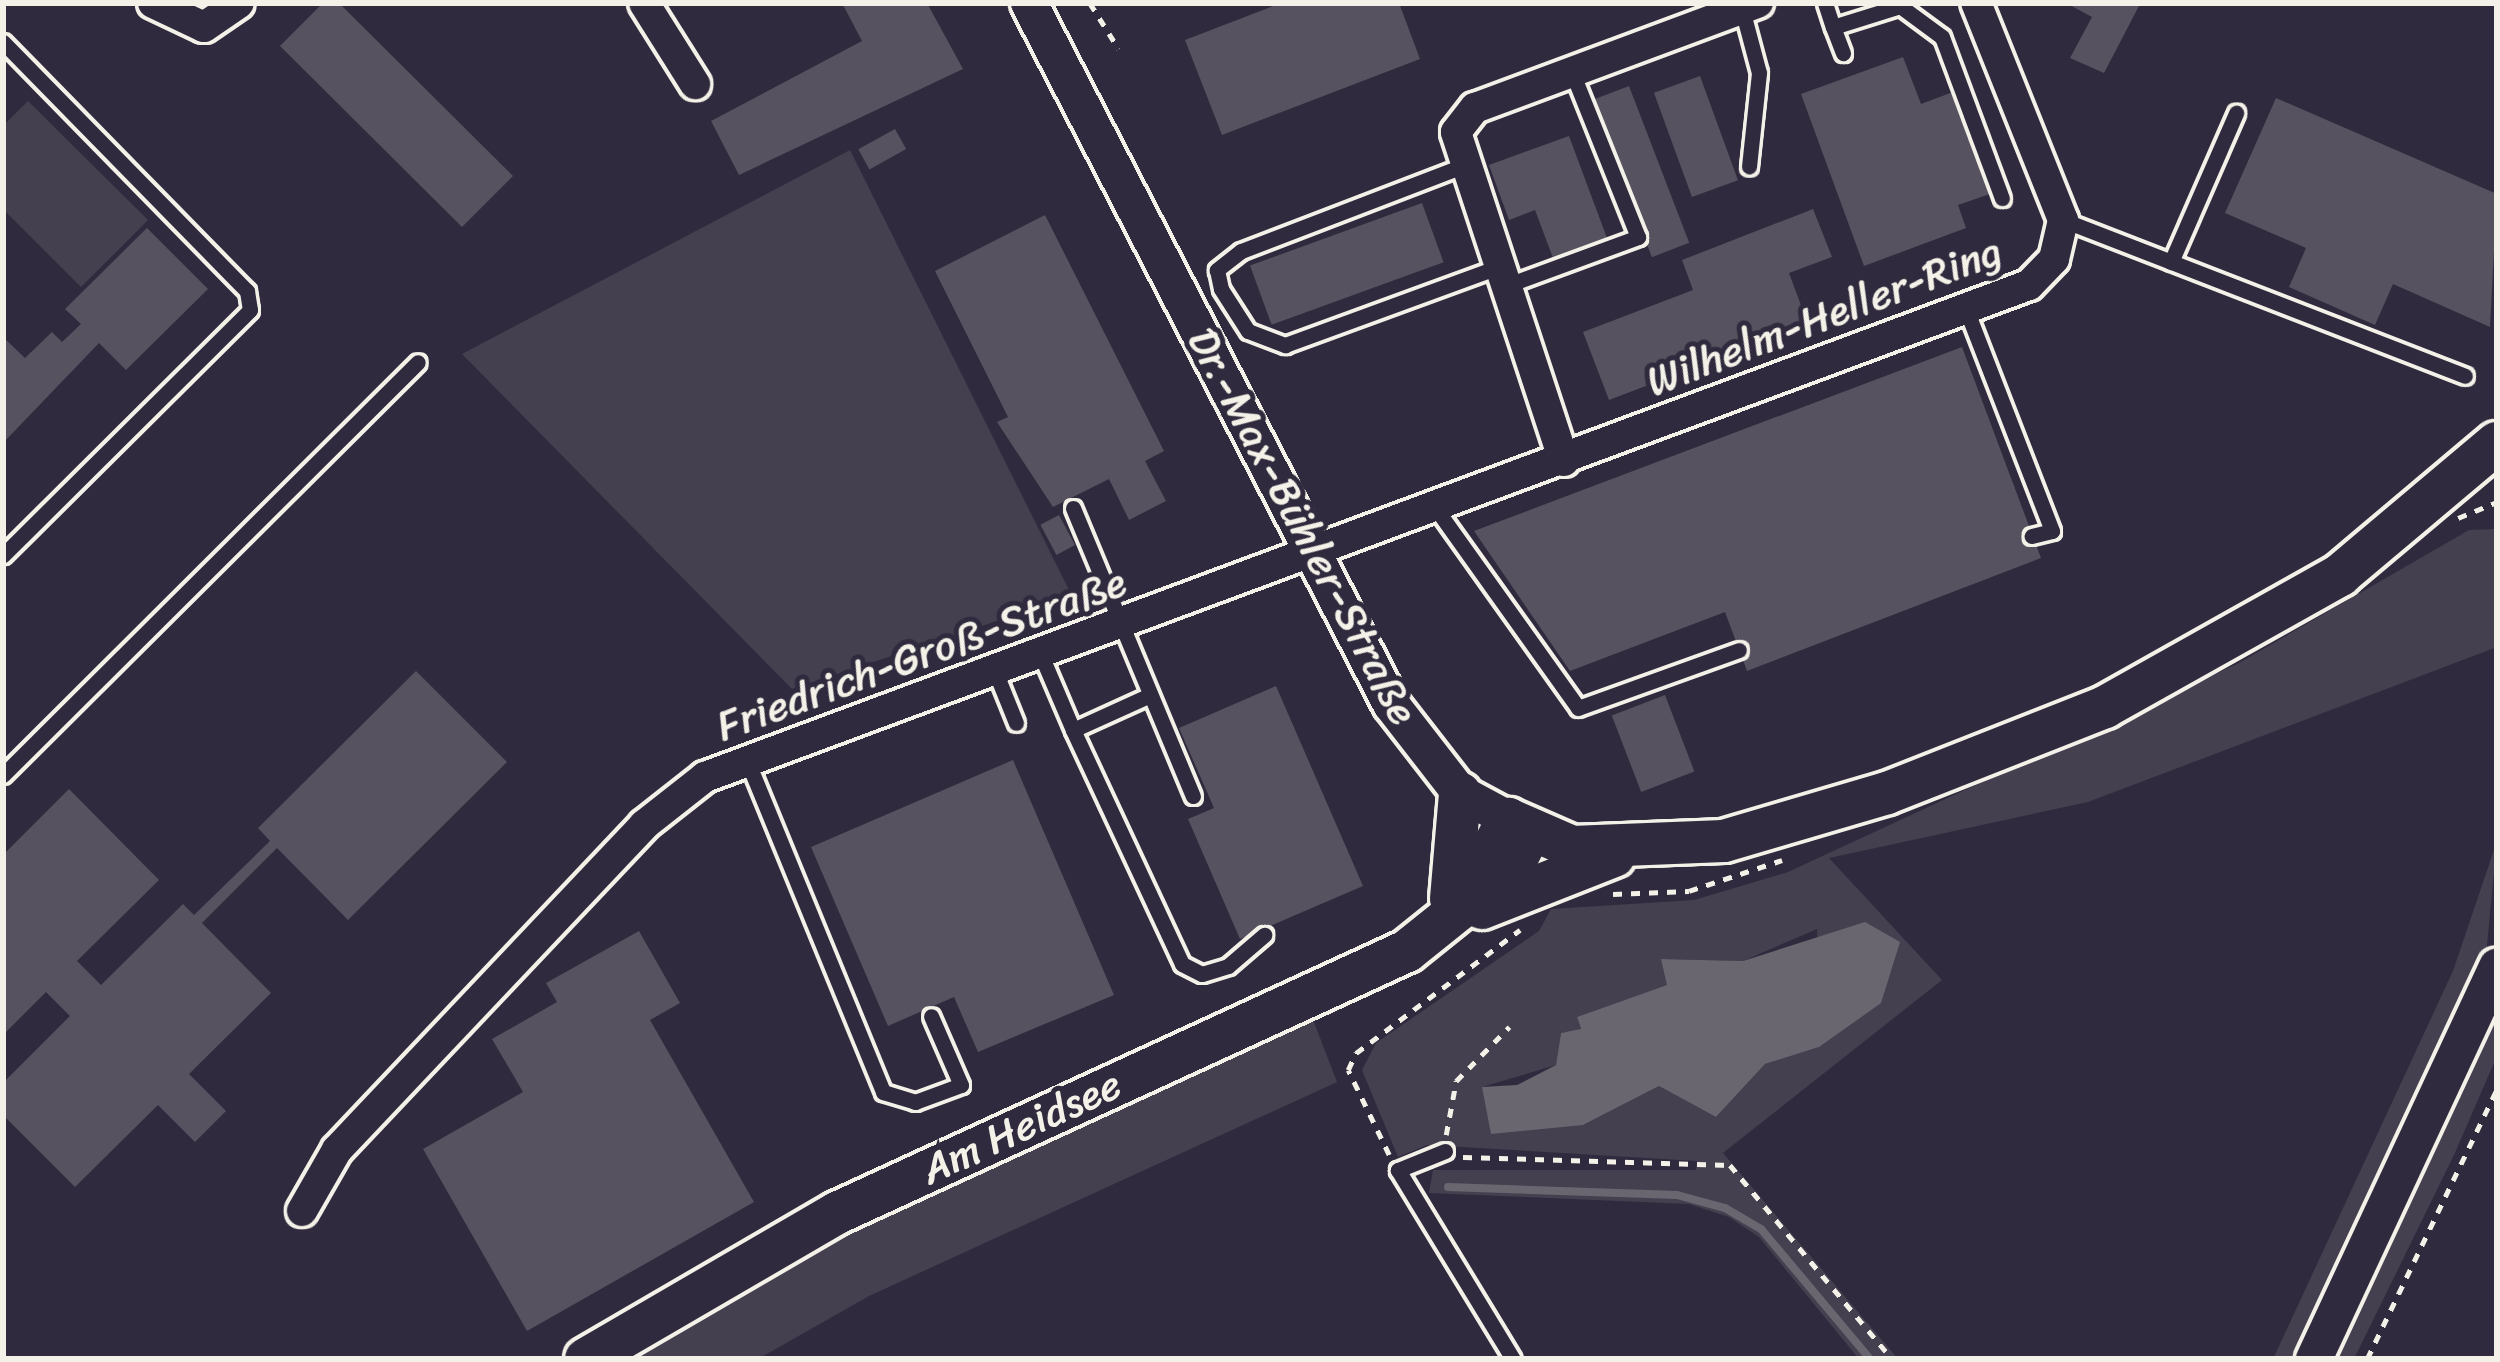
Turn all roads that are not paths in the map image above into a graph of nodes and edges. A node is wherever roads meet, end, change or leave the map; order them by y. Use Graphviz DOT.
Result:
graph roads {
  1 [pos="153,3"];
  2 [pos="239,3"];
  3 [pos="644,3"];
  4 [pos="1029,3"];
  5 [pos="1825,3"];
  6 [pos="1976,3"];
  7 [pos="1753,5"];
  8 [pos="1833,28"];
  9 [pos="3,42"];
  10 [pos="1843,52"];
  11 [pos="1573,72"];
  12 [pos="694,84"];
  13 [pos="2236,113"];
  14 [pos="1749,166"];
  15 [pos="1460,167"];
  16 [pos="2002,198"];
  17 [pos="2063,220"];
  18 [pos="2171,262"];
  19 [pos="1499,278"];
  20 [pos="1966,309"];
  21 [pos="418,362"];
  22 [pos="2465,376"];
  23 [pos="2494,452"];
  24 [pos="1564,461"];
  25 [pos="1073,508"];
  26 [pos="1436,511"];
  27 [pos="2032,536"];
  28 [pos="3,555"];
  29 [pos="1319,556"];
  30 [pos="1125,626"];
  31 [pos="1739,650"];
  32 [pos="1041,655"];
  33 [pos="995,671"];
  34 [pos="1150,695"];
  35 [pos="1016,723"];
  36 [pos="1072,730"];
  37 [pos="747,760"];
  38 [pos="3,775"];
  39 [pos="1460,793"];
  40 [pos="1193,796"];
  41 [pos="1519,825"];
  42 [pos="1628,851"];
  43 [pos="1454,915"];
  44 [pos="1264,934"];
  45 [pos="2497,967"];
  46 [pos="931,1016"];
  47 [pos="1445,1150"];
  48 [pos="302,1210"];
  49 [pos="586,1359"];
  50 [pos="1513,1359"];
  51 [pos="2314,1359"];
  1 -- 2 [label="street"];
  3 -- 12 [label="street"];
  4 -- 29 [label="street, Dr.-Max-Bühler-Straße"];
  5 -- 8 [label="lane"];
  6 -- 17 [label="street"];
  7 -- 11 [label="street"];
  7 -- 14 [label="lane"];
  8 -- 10 [label="lane"];
  8 -- 16 [label="lane"];
  9 -- 28 [label="lane"];
  11 -- 15 [label="street"];
  11 -- 19 [label="lane"];
  13 -- 18 [label="lane"];
  15 -- 19 [label="street"];
  15 -- 19 [label="lane"];
  17 -- 18 [label="lane"];
  17 -- 20 [label="street, Wilhelm-Heller-Ring"];
  18 -- 22 [label="lane"];
  19 -- 24 [label="street"];
  20 -- 24 [label="street, Wilhelm-Heller-Ring"];
  20 -- 27 [label="lane"];
  21 -- 38 [label="lane"];
  23 -- 42 [label="main road, Dr.-Max-Bühler-Straße"];
  24 -- 26 [label="street, Wilhelm-Heller-Ring"];
  25 -- 30 [label="lane"];
  26 -- 29 [label="street, Wilhelm-Heller-Ring"];
  26 -- 31 [label="lane"];
  29 -- 30 [label="street, Friedrich-Groß-Straße"];
  29 -- 39 [label="street, Dr.-Max-Bühler-Straße"];
  30 -- 32 [label="street, Friedrich-Groß-Straße"];
  30 -- 34 [label="lane"];
  32 -- 33 [label="street, Friedrich-Groß-Straße"];
  32 -- 36 [label="lane"];
  33 -- 35 [label="lane"];
  33 -- 37 [label="street, Friedrich-Groß-Straße"];
  34 -- 36 [label="lane"];
  34 -- 40 [label="lane"];
  36 -- 44 [label="lane"];
  37 -- 46 [label="lane"];
  37 -- 48 [label="street, Friedrich-Groß-Straße"];
  39 -- 41 [label="street, Dr.-Max-Bühler-Straße"];
  39 -- 43 [label="main road"];
  41 -- 42 [label="main road, Dr.-Max-Bühler-Straße"];
  41 -- 43 [label="main road, Am Heidsee"];
  42 -- 43 [label="main road"];
  43 -- 49 [label="main road, Am Heidsee"];
  45 -- 51 [label="street"];
  47 -- 50 [label="lane"];
}
